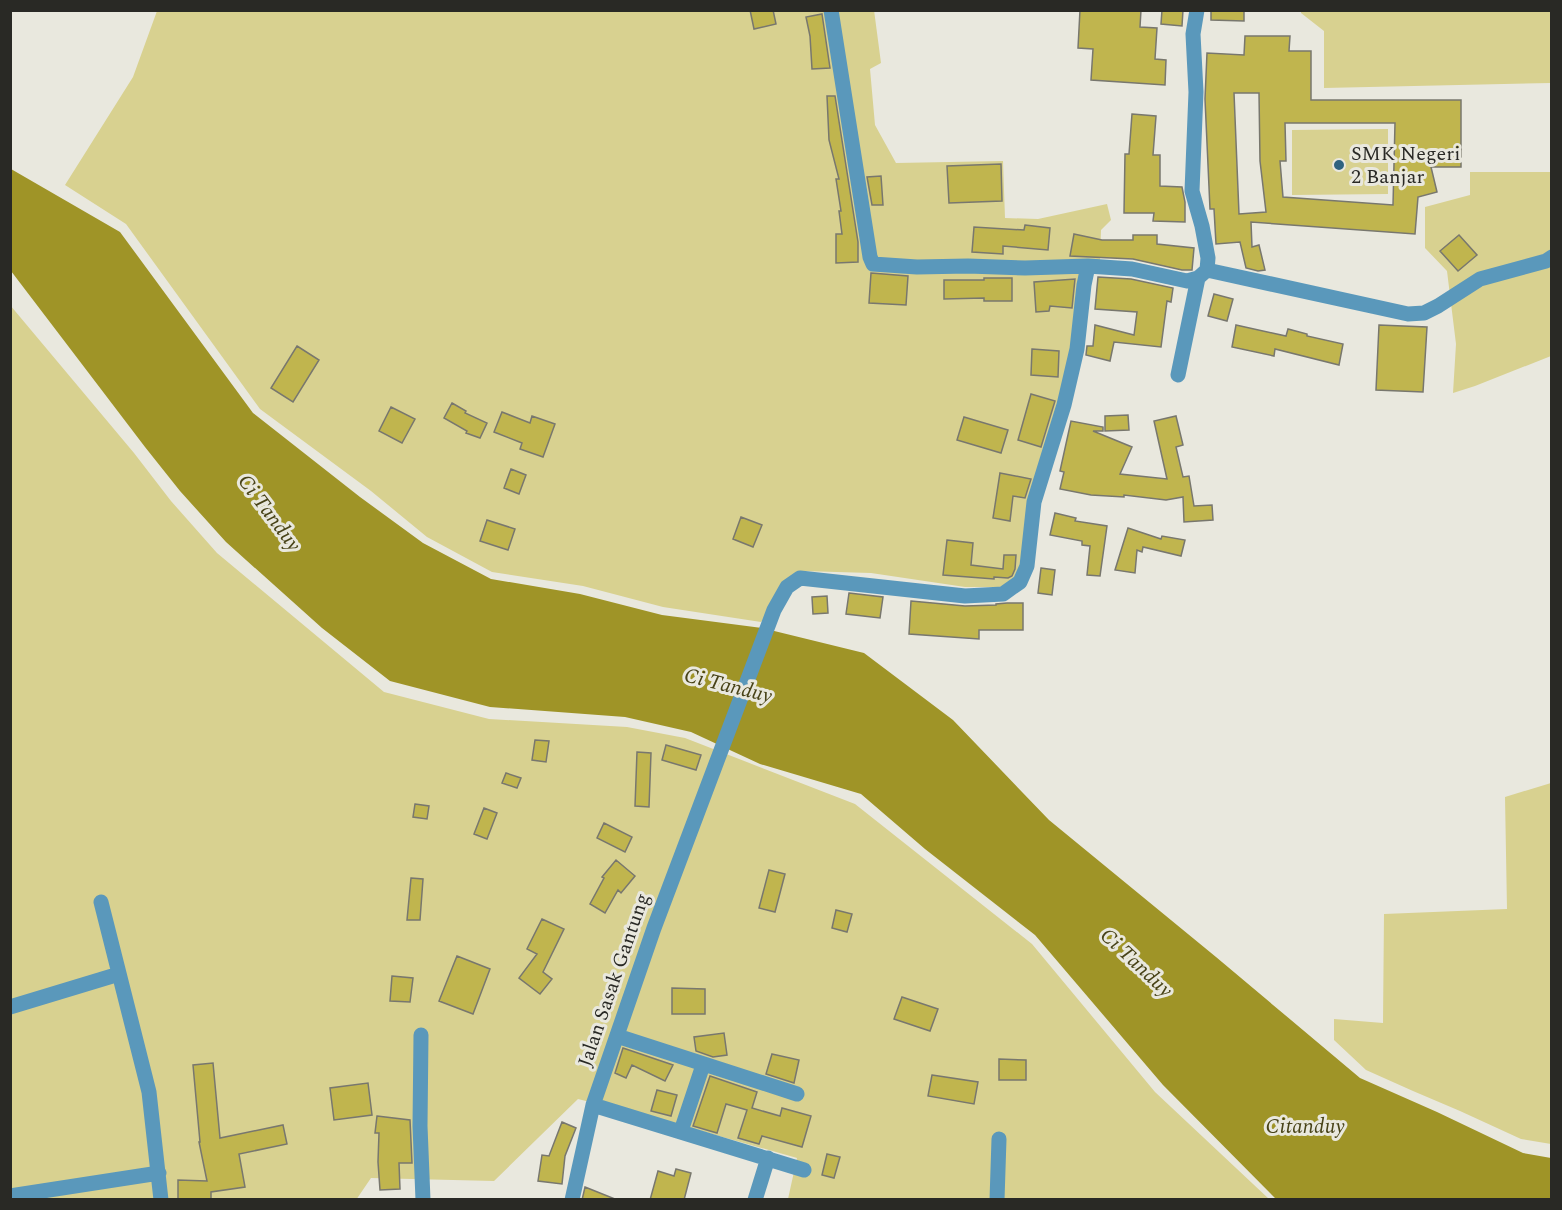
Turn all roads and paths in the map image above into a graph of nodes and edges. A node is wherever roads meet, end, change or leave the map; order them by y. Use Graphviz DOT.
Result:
graph roads {
  1 [pos="831,10"];
  2 [pos="1197,10"];
  3 [pos="1551,257"];
  4 [pos="1088,266"];
  5 [pos="1202,274"];
  6 [pos="1178,375"];
  7 [pos="101,902"];
  8 [pos="119,974"];
  9 [pos="10,1007"];
  10 [pos="421,1035"];
  11 [pos="617,1036"];
  12 [pos="703,1065"];
  13 [pos="797,1094"];
  14 [pos="593,1105"];
  15 [pos="681,1131"];
  16 [pos="999,1139"];
  17 [pos="768,1158"];
  18 [pos="804,1170"];
  19 [pos="159,1173"];
  20 [pos="10,1196"];
  21 [pos="161,1200"];
  22 [pos="423,1200"];
  23 [pos="572,1200"];
  24 [pos="755,1200"];
  25 [pos="997,1200"];
  1 -- 4 [label="street"];
  2 -- 5 [label="street"];
  3 -- 5 [label="street"];
  4 -- 5 [label="street"];
  4 -- 11 [label="street, Jalan Sasak Gantung"];
  5 -- 6 [label="street"];
  7 -- 8 [label="street"];
  8 -- 9 [label="street"];
  8 -- 19 [label="street"];
  10 -- 22 [label="street"];
  11 -- 12 [label="street"];
  11 -- 14 [label="street, Jalan Sasak Gantung"];
  12 -- 13 [label="street"];
  12 -- 15 [label="street"];
  14 -- 15 [label="street"];
  14 -- 23 [label="street, Jalan Sasak Gantung"];
  15 -- 17 [label="street"];
  16 -- 25 [label="street"];
  17 -- 18 [label="street"];
  17 -- 24 [label="street"];
  19 -- 20 [label="street"];
  19 -- 21 [label="street"];
}
